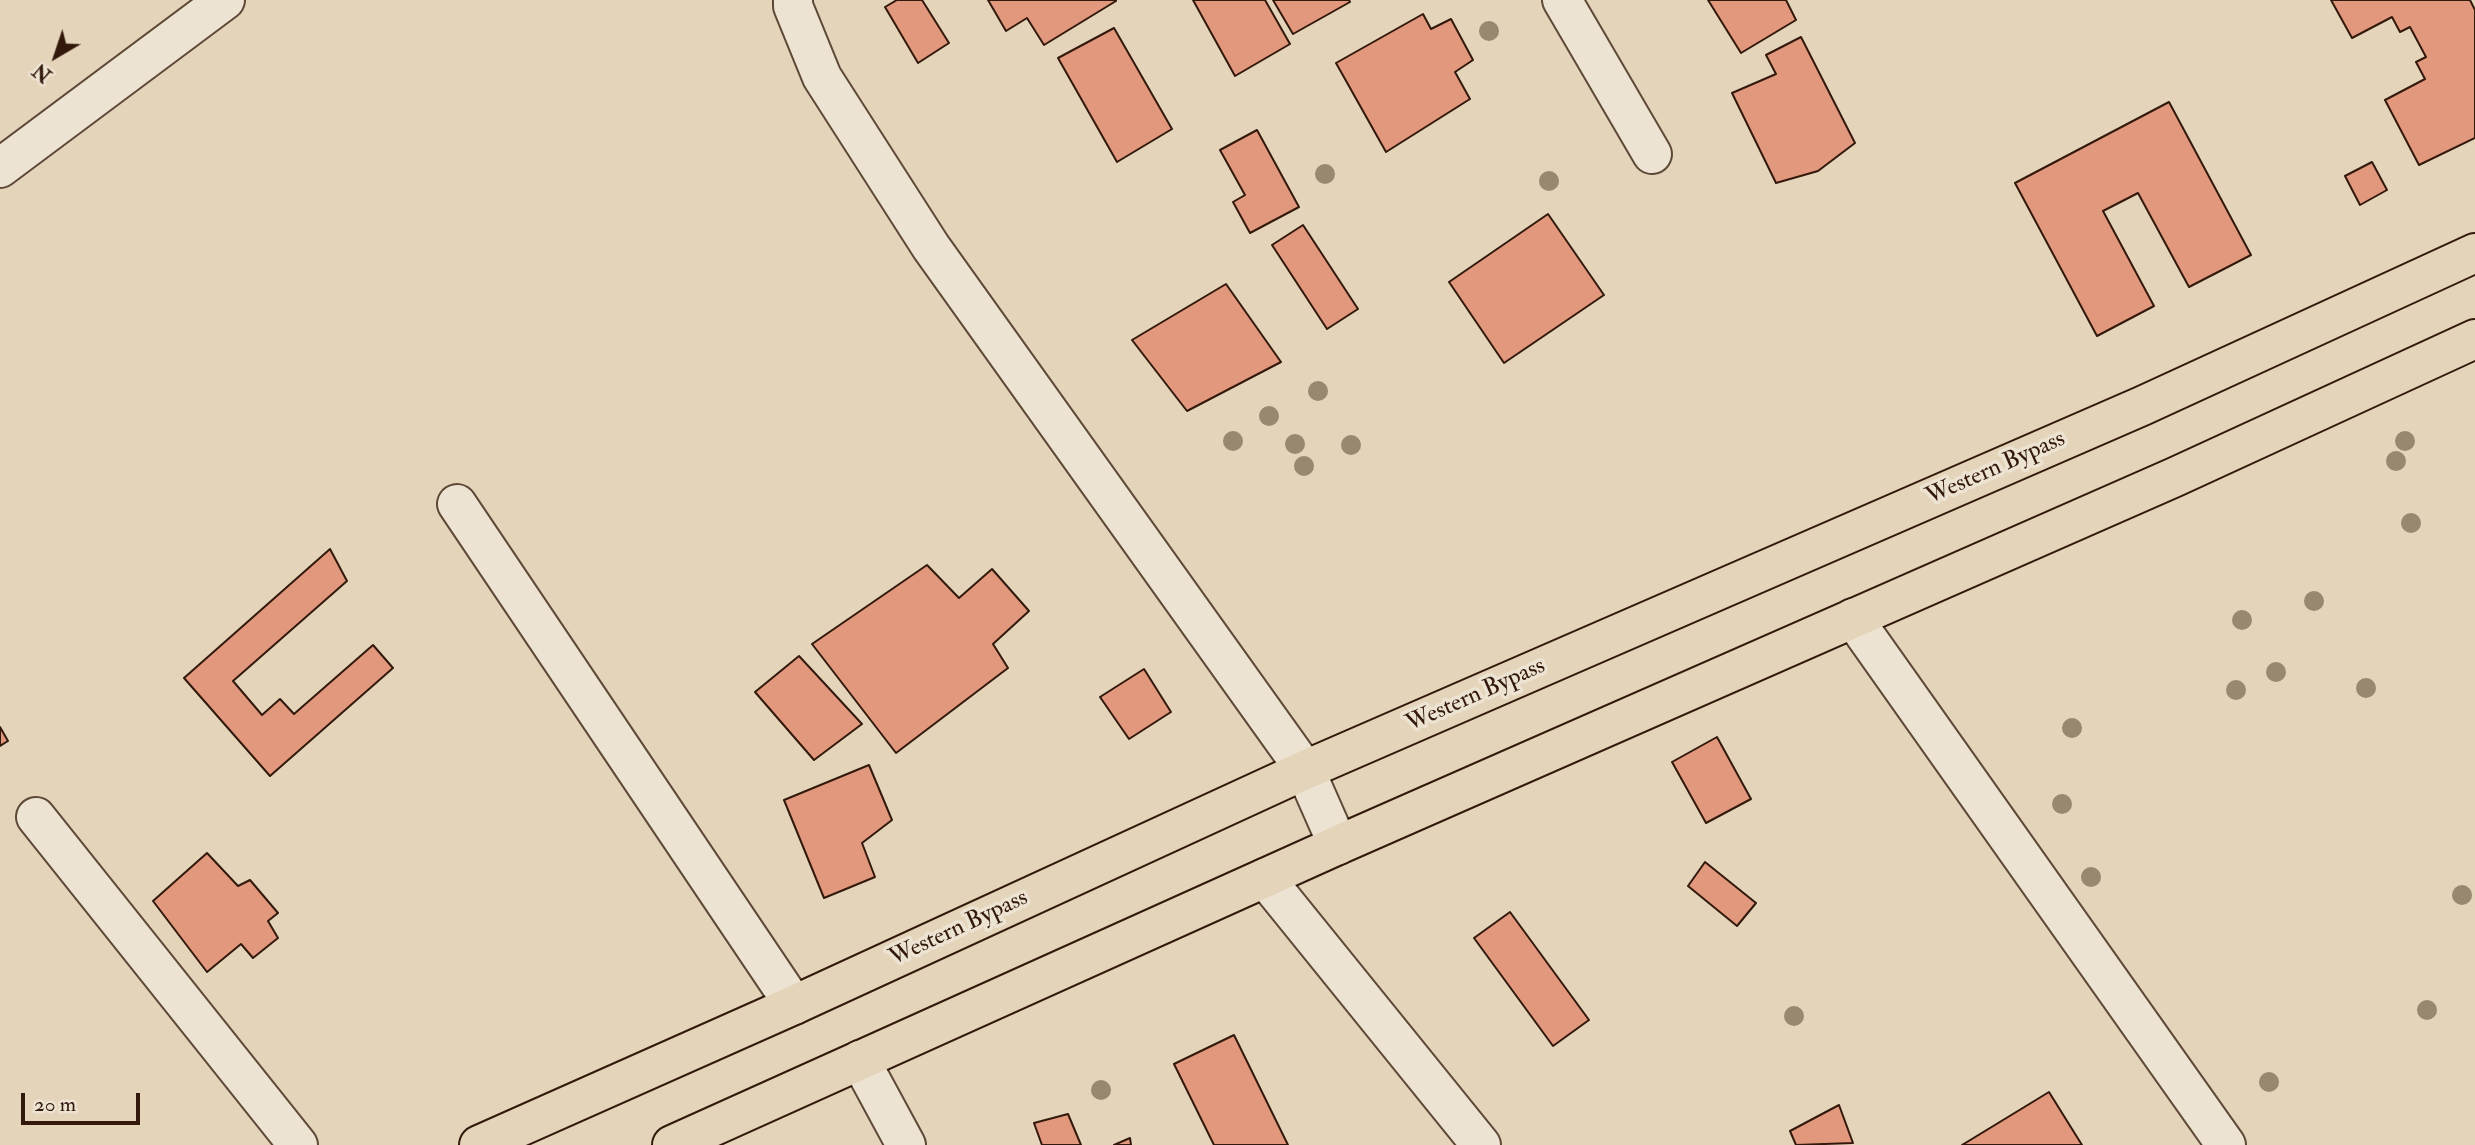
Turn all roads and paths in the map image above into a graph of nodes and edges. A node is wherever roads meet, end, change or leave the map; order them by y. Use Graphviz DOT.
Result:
graph roads {
  1 [pos="793,0"];
  2 [pos="1562,0"];
  3 [pos="219,1"];
  4 [pos="1652,154"];
  5 [pos="0,168"];
  6 [pos="2475,253"];
  7 [pos="2475,339"];
  8 [pos="457,504"];
  9 [pos="1853,618"];
  10 [pos="1305,770"];
  11 [pos="36,817"];
  12 [pos="1338,845"];
  13 [pos="1265,878"];
  14 [pos="794,1005"];
  15 [pos="860,1060"];
  16 [pos="298,1145"];
  17 [pos="479,1145"];
  18 [pos="672,1145"];
  19 [pos="906,1145"];
  20 [pos="1481,1145"];
  21 [pos="2226,1145"];
  1 -- 10 [label="street"];
  2 -- 4 [label="street"];
  3 -- 5 [label="street"];
  6 -- 10 [label="main road, Western Bypass"];
  7 -- 9 [label="main road"];
  8 -- 14 [label="street"];
  9 -- 12 [label="main road"];
  9 -- 21 [label="street"];
  10 -- 12 [label="street"];
  10 -- 14 [label="main road, Western Bypass"];
  11 -- 16 [label="street"];
  12 -- 13 [label="main road"];
  13 -- 15 [label="main road"];
  13 -- 20 [label="street"];
  14 -- 17 [label="main road, Western Bypass"];
  15 -- 18 [label="main road"];
  15 -- 19 [label="street"];
}
